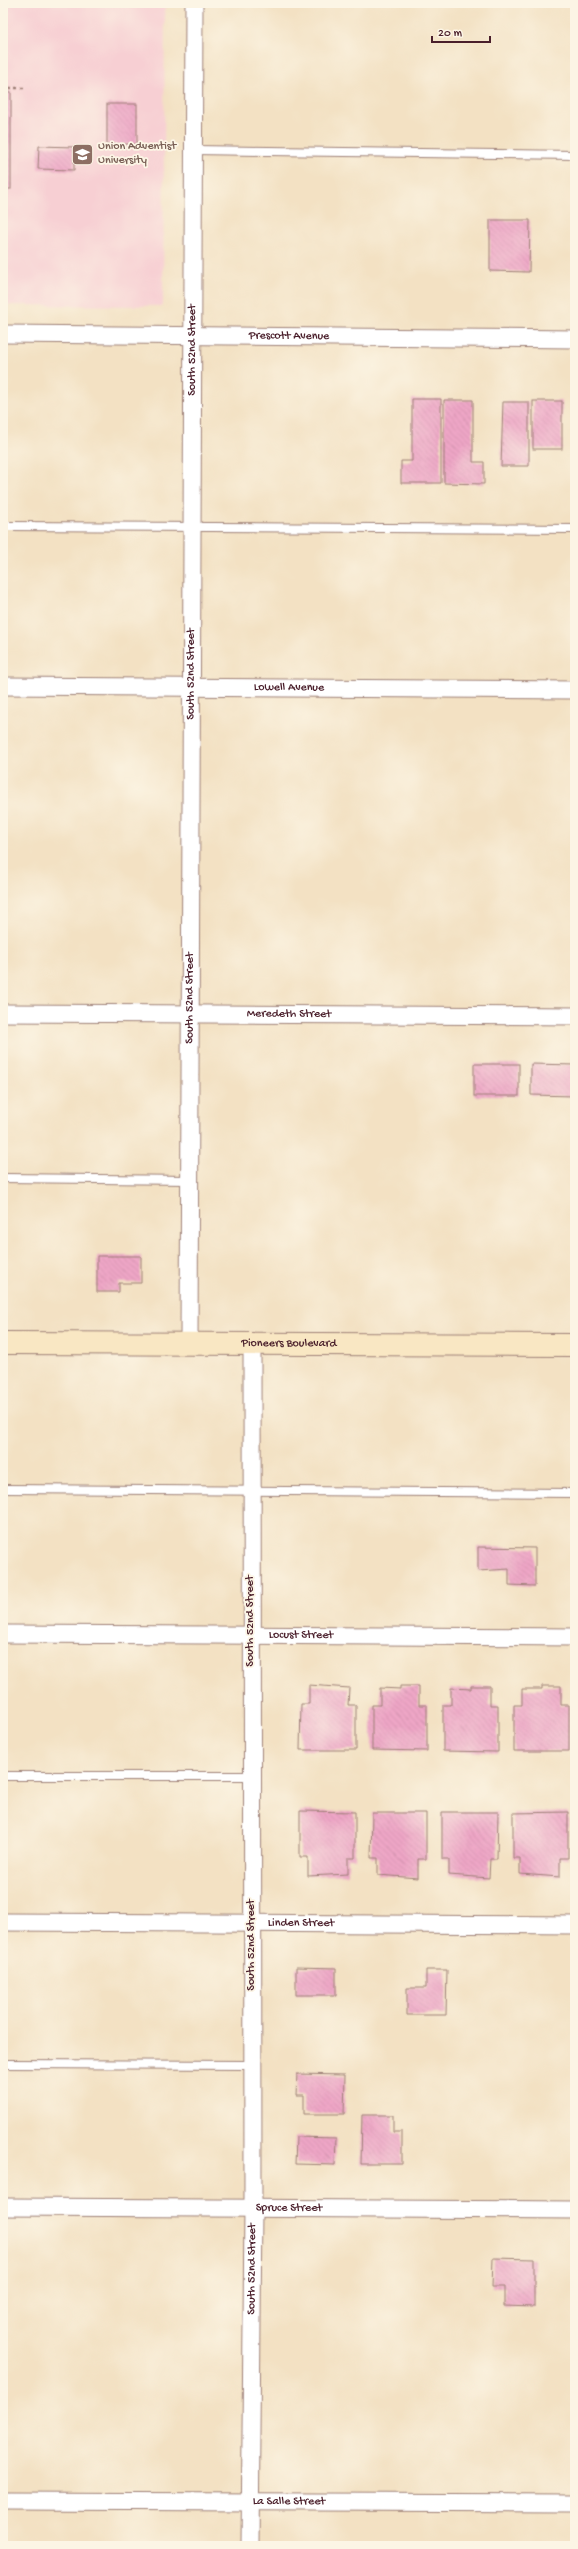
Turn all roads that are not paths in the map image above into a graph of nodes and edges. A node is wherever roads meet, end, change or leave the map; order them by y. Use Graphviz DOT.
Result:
graph roads {
  1 [pos="194,3"];
  2 [pos="193,150"];
  3 [pos="575,155"];
  4 [pos="3,334"];
  5 [pos="192,336"];
  6 [pos="575,339"];
  7 [pos="3,526"];
  8 [pos="192,526"];
  9 [pos="575,529"];
  10 [pos="3,686"];
  11 [pos="193,687"];
  12 [pos="575,690"];
  13 [pos="3,1013"];
  14 [pos="191,1014"];
  15 [pos="575,1016"];
  16 [pos="3,1178"];
  17 [pos="190,1180"];
  18 [pos="3,1343"];
  19 [pos="189,1344"];
  20 [pos="252,1344"];
  21 [pos="575,1345"];
  22 [pos="3,1489"];
  23 [pos="251,1491"];
  24 [pos="575,1493"];
  25 [pos="3,1634"];
  26 [pos="251,1635"];
  27 [pos="575,1637"];
  28 [pos="3,1776"];
  29 [pos="252,1776"];
  30 [pos="3,1922"];
  31 [pos="252,1923"];
  32 [pos="575,1925"];
  33 [pos="3,2064"];
  34 [pos="253,2065"];
  35 [pos="3,2207"];
  36 [pos="252,2208"];
  37 [pos="575,2210"];
  38 [pos="3,2501"];
  39 [pos="250,2502"];
  40 [pos="575,2504"];
  41 [pos="250,2546"];
  1 -- 2 [label="street, South 52nd Street"];
  2 -- 3 [label="lane"];
  2 -- 5 [label="street, South 52nd Street"];
  4 -- 5 [label="street, Prescott Avenue"];
  5 -- 6 [label="street, Prescott Avenue"];
  5 -- 8 [label="street, South 52nd Street"];
  7 -- 8 [label="lane"];
  8 -- 9 [label="lane"];
  8 -- 11 [label="street, South 52nd Street"];
  10 -- 11 [label="street, Lowell Avenue"];
  11 -- 12 [label="street, Lowell Avenue"];
  11 -- 14 [label="street, South 52nd Street"];
  13 -- 14 [label="street, Meredeth Street"];
  14 -- 15 [label="street, Meredeth Street"];
  14 -- 17 [label="street, South 52nd Street"];
  16 -- 17 [label="lane"];
  17 -- 19 [label="street, South 52nd Street"];
  18 -- 19 [label="main road, Pioneers Boulevard"];
  19 -- 20 [label="main road, Pioneers Boulevard"];
  20 -- 21 [label="main road, Pioneers Boulevard"];
  20 -- 23 [label="street, South 52nd Street"];
  22 -- 23 [label="lane"];
  23 -- 24 [label="lane"];
  23 -- 26 [label="street, South 52nd Street"];
  25 -- 26 [label="street, Locust Street"];
  26 -- 27 [label="street, Locust Street"];
  26 -- 29 [label="street, South 52nd Street"];
  28 -- 29 [label="lane"];
  29 -- 31 [label="street, South 52nd Street"];
  30 -- 31 [label="street, Linden Street"];
  31 -- 32 [label="street, Linden Street"];
  31 -- 34 [label="street, South 52nd Street"];
  33 -- 34 [label="lane"];
  34 -- 36 [label="street, South 52nd Street"];
  35 -- 36 [label="street, Spruce Street"];
  36 -- 37 [label="street, Spruce Street"];
  36 -- 39 [label="street, South 52nd Street"];
  38 -- 39 [label="street, La Salle Street"];
  39 -- 40 [label="street, La Salle Street"];
  39 -- 41 [label="street, South 52nd Street"];
}
